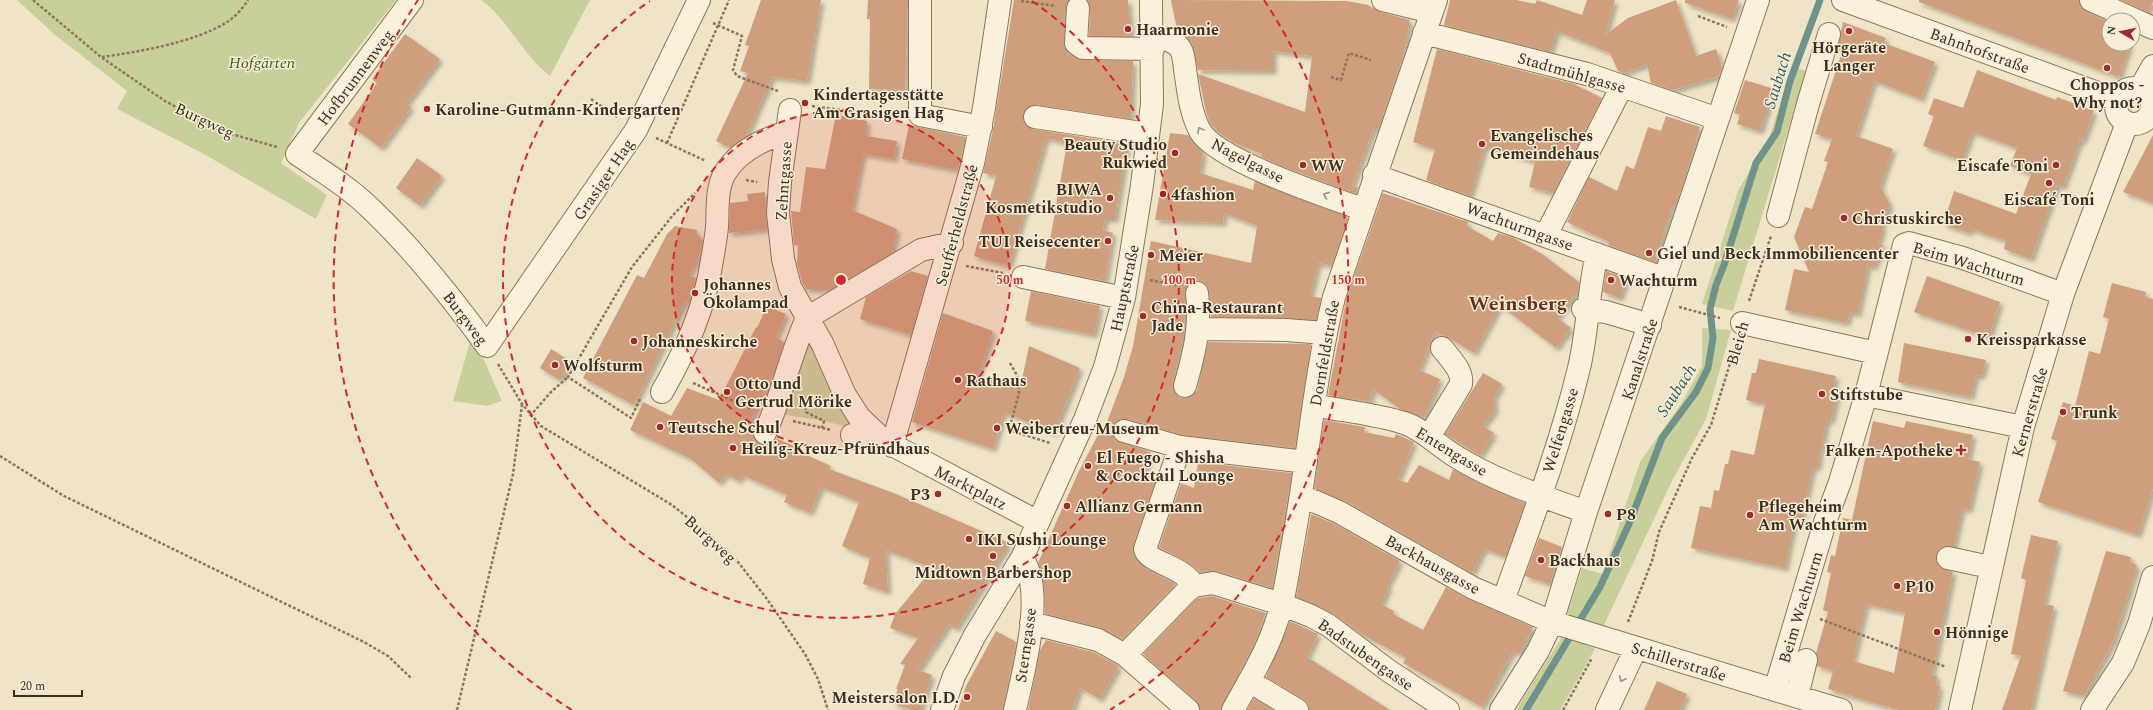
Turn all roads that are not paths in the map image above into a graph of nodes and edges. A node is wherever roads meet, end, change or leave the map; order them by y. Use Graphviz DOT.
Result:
graph roads {
  1 [pos="412,0"];
  2 [pos="920,0"];
  3 [pos="1009,0"];
  4 [pos="1151,0"];
  5 [pos="1383,0"];
  6 [pos="1758,0"];
  7 [pos="1843,0"];
  8 [pos="2091,0"];
  9 [pos="1434,6"];
  10 [pos="696,7"];
  11 [pos="1078,8"];
  12 [pos="2153,28"];
  13 [pos="1424,33"];
  14 [pos="1829,34"];
  15 [pos="1153,43"];
  16 [pos="2153,66"];
  17 [pos="1622,86"];
  18 [pos="2140,89"];
  19 [pos="2117,100"];
  20 [pos="790,110"];
  21 [pos="2152,113"];
  22 [pos="1034,116"];
  23 [pos="1718,119"];
  24 [pos="2127,123"];
  25 [pos="981,127"];
  26 [pos="787,132"];
  27 [pos="1148,134"];
  28 [pos="297,154"];
  29 [pos="1374,175"];
  30 [pos="1362,209"];
  31 [pos="1778,216"];
  32 [pos="1546,235"];
  33 [pos="952,243"];
  34 [pos="1597,254"];
  35 [pos="1017,276"];
  36 [pos="1666,279"];
  37 [pos="1197,293"];
  38 [pos="2063,294"];
  39 [pos="1124,298"];
  40 [pos="1585,309"];
  41 [pos="807,318"];
  42 [pos="1735,321"];
  43 [pos="1650,325"];
  44 [pos="1199,329"];
  45 [pos="1325,333"];
  46 [pos="487,346"];
  47 [pos="1442,348"];
  48 [pos="1877,349"];
  49 [pos="1185,386"];
  50 [pos="662,392"];
  51 [pos="1864,403"];
  52 [pos="1314,405"];
  53 [pos="2023,427"];
  54 [pos="1124,431"];
  55 [pos="765,433"];
  56 [pos="852,435"];
  57 [pos="1429,437"];
  58 [pos="888,443"];
  59 [pos="1180,447"];
  60 [pos="1306,462"];
  61 [pos="1540,496"];
  62 [pos="1301,498"];
  63 [pos="1586,512"];
  64 [pos="1038,522"];
  65 [pos="1022,558"];
  66 [pos="1948,558"];
  67 [pos="1990,568"];
  68 [pos="2153,577"];
  69 [pos="1194,586"];
  70 [pos="1503,602"];
  71 [pos="1281,604"];
  72 [pos="1031,623"];
  73 [pos="1560,624"];
  74 [pos="1615,641"];
  75 [pos="1125,655"];
  76 [pos="1806,660"];
  77 [pos="1249,681"];
  78 [pos="1787,698"];
  79 [pos="942,710"];
  80 [pos="1015,710"];
  81 [pos="1188,710"];
  82 [pos="1233,710"];
  83 [pos="1297,710"];
  84 [pos="1448,710"];
  85 [pos="1501,710"];
  86 [pos="1607,710"];
  87 [pos="1841,710"];
  88 [pos="1960,710"];
  89 [pos="2092,710"];
  1 -- 28 [label="street, Hofbrunnenweg"];
  2 -- 25 [label="street"];
  3 -- 25 [label="street, Seufferheldstraße"];
  4 -- 15 [label="street, Hauptstraße"];
  5 -- 9 [label="street"];
  6 -- 23 [label="street, Kanalstraße"];
  7 -- 19 [label="street, Bahnhofstraße"];
  8 -- 12 [label="street"];
  9 -- 13 [label="street, Dornfeldstraße"];
  10 -- 46 [label="street, Grasiger Hag"];
  11 -- 15 [label="street, Nagelgasse"];
  13 -- 17 [label="street, Stadtmühlgasse"];
  13 -- 29 [label="street, Dornfeldstraße"];
  14 -- 31 [label="street"];
  15 -- 27 [label="street, Hauptstraße"];
  30 -- 15 [label="street, Nagelgasse, one-way"];
  16 -- 18 [label="street"];
  17 -- 23 [label="street, Stadtmühlgasse"];
  17 -- 32 [label="street"];
  18 -- 19 [label="street"];
  18 -- 21 [label="street"];
  19 -- 24 [label="street"];
  20 -- 26 [label="street, Zehntgasse"];
  21 -- 24 [label="street"];
  22 -- 27 [label="street"];
  23 -- 36 [label="street, Kanalstraße"];
  24 -- 38 [label="street, Kernerstraße"];
  25 -- 33 [label="street, Seufferheldstraße"];
  26 -- 41 [label="street, Zehntgasse"];
  26 -- 50 [label="street"];
  27 -- 39 [label="street, Hauptstraße"];
  28 -- 46 [label="street, Burgweg"];
  29 -- 30 [label="street, Dornfeldstraße"];
  29 -- 32 [label="street, Wachturmgasse"];
  30 -- 45 [label="street, Dornfeldstraße"];
  32 -- 34 [label="street, Wachturmgasse"];
  33 -- 41 [label="street"];
  33 -- 58 [label="street, Seufferheldstraße"];
  34 -- 36 [label="street, Wachturmgasse"];
  34 -- 40 [label="street, Welfengasse"];
  35 -- 39 [label="street"];
  36 -- 43 [label="street, Kanalstraße"];
  37 -- 44 [label="street"];
  38 -- 48 [label="street, Beim Wachturm"];
  38 -- 53 [label="street, Kernerstraße"];
  39 -- 64 [label="street, Hauptstraße"];
  40 -- 43 [label="street"];
  40 -- 61 [label="street, Welfengasse"];
  41 -- 55 [label="street"];
  41 -- 58 [label="street, Zehntgasse"];
  42 -- 48 [label="street"];
  43 -- 63 [label="street, Kanalstraße"];
  44 -- 45 [label="street"];
  44 -- 49 [label="street"];
  45 -- 52 [label="street, Dornfeldstraße"];
  47 -- 57 [label="street"];
  48 -- 51 [label="street, Beim Wachturm"];
  51 -- 53 [label="street"];
  51 -- 78 [label="street, Beim Wachturm"];
  52 -- 57 [label="street, Entengasse"];
  52 -- 60 [label="street, Dornfeldstraße"];
  53 -- 67 [label="street, Kernerstraße"];
  54 -- 59 [label="street"];
  56 -- 58 [label="street"];
  57 -- 61 [label="street, Entengasse"];
  58 -- 64 [label="street, Marktplatz"];
  59 -- 60 [label="street"];
  59 -- 69 [label="street"];
  60 -- 62 [label="street, Dornfeldstraße"];
  61 -- 63 [label="street, Entengasse"];
  61 -- 70 [label="street, Welfengasse"];
  62 -- 70 [label="street, Backhausgasse"];
  62 -- 71 [label="street, Dornfeldstraße"];
  63 -- 73 [label="street, Kanalstraße"];
  64 -- 65 [label="street, Hauptstraße"];
  65 -- 72 [label="street, Sterngasse"];
  65 -- 79 [label="street, Hauptstraße"];
  66 -- 67 [label="street"];
  67 -- 88 [label="street, Kernerstraße"];
  68 -- 89 [label="street"];
  69 -- 71 [label="street, Badstubengasse"];
  69 -- 75 [label="street"];
  70 -- 73 [label="street, Backhausgasse"];
  71 -- 77 [label="street, Dornfeldstraße"];
  71 -- 84 [label="street, Badstubengasse"];
  72 -- 75 [label="street"];
  72 -- 80 [label="street, Sterngasse"];
  73 -- 74 [label="street, Schillerstraße"];
  73 -- 85 [label="street, Kanalstraße"];
  74 -- 78 [label="street, Schillerstraße"];
  74 -- 86 [label="street, one-way"];
  75 -- 81 [label="street"];
  76 -- 78 [label="street"];
  77 -- 82 [label="street, Dornfeldstraße"];
  77 -- 83 [label="street"];
  78 -- 87 [label="street, Schillerstraße"];
}
